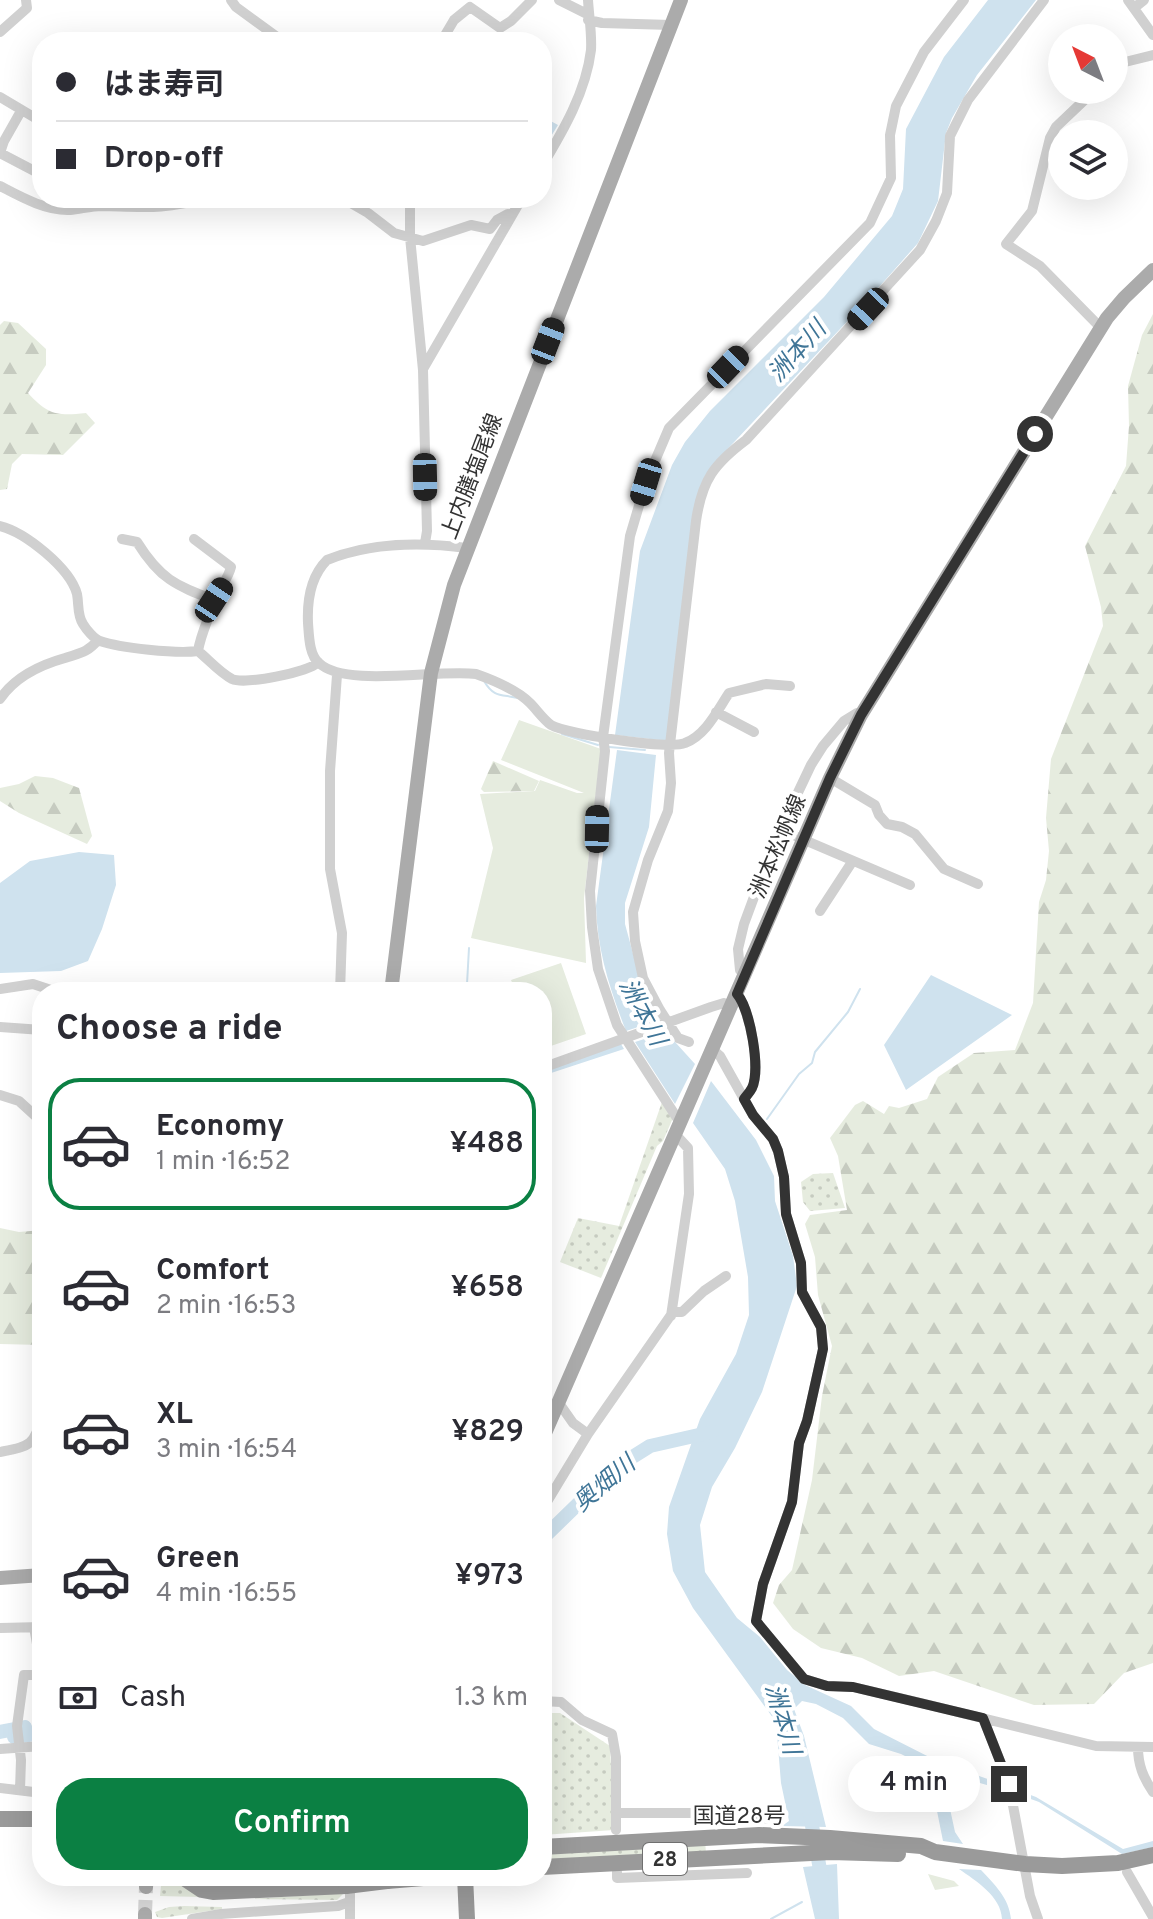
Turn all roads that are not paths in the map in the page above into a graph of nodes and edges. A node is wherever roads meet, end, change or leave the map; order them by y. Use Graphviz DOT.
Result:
graph roads {
  1 [pos="26,0"];
  2 [pos="231,0"];
  3 [pos="532,0"];
  4 [pos="559,0"];
  5 [pos="588,0"];
  6 [pos="681,0"];
  7 [pos="964,0"];
  8 [pos="1044,0"];
  9 [pos="1144,0"];
  10 [pos="1131,4"];
  11 [pos="588,18"];
  12 [pos="671,25"];
  13 [pos="0,32"];
  14 [pos="270,32"];
  15 [pos="447,32"];
  16 [pos="1153,35"];
  17 [pos="1153,55"];
  18 [pos="1128,61"];
  19 [pos="0,97"];
  20 [pos="1080,104"];
  21 [pos="21,111"];
  22 [pos="32,117"];
  23 [pos="552,150"];
  24 [pos="0,153"];
  25 [pos="32,170"];
  26 [pos="0,186"];
  27 [pos="32,202"];
  28 [pos="58,208"];
  29 [pos="83,208"];
  30 [pos="124,208"];
  31 [pos="156,208"];
  32 [pos="359,208"];
  33 [pos="410,208"];
  34 [pos="516,208"];
  35 [pos="511,216"];
  36 [pos="410,237"];
  37 [pos="1153,270"];
  38 [pos="1101,328"];
  39 [pos="423,370"];
  40 [pos="0,526"];
  41 [pos="122,539"];
  42 [pos="194,539"];
  43 [pos="425,543"];
  44 [pos="467,548"];
  45 [pos="214,600"];
  46 [pos="98,640"];
  47 [pos="198,651"];
  48 [pos="317,663"];
  49 [pos="431,673"];
  50 [pos="337,675"];
  51 [pos="790,686"];
  52 [pos="1,696"];
  53 [pos="716,712"];
  54 [pos="861,715"];
  55 [pos="754,732"];
  56 [pos="606,742"];
  57 [pos="669,744"];
  58 [pos="830,778"];
  59 [pos="781,830"];
  60 [pos="804,839"];
  61 [pos="852,862"];
  62 [pos="978,884"];
  63 [pos="910,885"];
  64 [pos="820,911"];
  65 [pos="746,972"];
  66 [pos="340,982"];
  67 [pos="392,982"];
  68 [pos="32,984"];
  69 [pos="0,989"];
  70 [pos="734,1000"];
  71 [pos="667,1025"];
  72 [pos="0,1027"];
  73 [pos="32,1029"];
  74 [pos="627,1039"];
  75 [pos="689,1042"];
  76 [pos="711,1053"];
  77 [pos="552,1065"];
  78 [pos="0,1095"];
  79 [pos="744,1099"];
  80 [pos="32,1110"];
  81 [pos="679,1118"];
  82 [pos="675,1134"];
  83 [pos="726,1276"];
  84 [pos="671,1316"];
  85 [pos="559,1403"];
  86 [pos="552,1418"];
  87 [pos="588,1434"];
  88 [pos="32,1442"];
  89 [pos="0,1452"];
  90 [pos="552,1493"];
  91 [pos="32,1576"];
  92 [pos="0,1578"];
  93 [pos="32,1627"];
  94 [pos="0,1628"];
  95 [pos="32,1675"];
  96 [pos="552,1702"];
  97 [pos="983,1718"];
  98 [pos="20,1746"];
  99 [pos="32,1746"];
  100 [pos="1138,1747"];
  101 [pos="1153,1747"];
  102 [pos="0,1749"];
  103 [pos="0,1788"];
  104 [pos="20,1790"];
  105 [pos="32,1792"];
  106 [pos="1153,1792"];
  107 [pos="616,1813"];
  108 [pos="0,1819"];
  109 [pos="32,1819"];
  110 [pos="773,1819"];
  111 [pos="0,1829"];
  112 [pos="32,1829"];
  113 [pos="616,1830"];
  114 [pos="786,1845"];
  115 [pos="552,1846"];
  116 [pos="1153,1855"];
  117 [pos="1025,1864"];
  118 [pos="552,1866"];
  119 [pos="617,1872"];
  120 [pos="1127,1872"];
  121 [pos="747,1873"];
  122 [pos="196,1886"];
  123 [pos="465,1886"];
  124 [pos="348,1888"];
  125 [pos="1153,1917"];
  126 [pos="192,1919"];
  127 [pos="350,1919"];
  128 [pos="467,1919"];
  129 [pos="1038,1919"];
  1 -- 13 [label="street"];
  2 -- 14 [label="street"];
  3 -- 15 [label="street"];
  4 -- 11 [label="street"];
  5 -- 11 [label="street"];
  6 -- 12 [label="main road, 上内膳塩尾線"];
  7 -- 56 [label="street"];
  8 -- 57 [label="street"];
  9 -- 10 [label="street"];
  10 -- 16 [label="street"];
  11 -- 12 [label="street"];
  11 -- 23 [label="street"];
  12 -- 44 [label="main road, 上内膳塩尾線"];
  17 -- 18 [label="street"];
  19 -- 21 [label="street"];
  20 -- 38 [label="street"];
  21 -- 22 [label="street"];
  21 -- 24 [label="street"];
  24 -- 25 [label="street"];
  26 -- 27 [label="street"];
  28 -- 29 [label="street"];
  30 -- 31 [label="street"];
  32 -- 36 [label="street"];
  33 -- 36 [label="street"];
  34 -- 35 [label="street"];
  35 -- 36 [label="street"];
  35 -- 39 [label="street"];
  36 -- 39 [label="street"];
  37 -- 38 [label="main road, 洲本松帆線"];
  38 -- 54 [label="main road, 洲本松帆線"];
  39 -- 43 [label="street"];
  40 -- 46 [label="street"];
  41 -- 45 [label="street"];
  42 -- 45 [label="street"];
  43 -- 44 [label="street"];
  43 -- 48 [label="street"];
  44 -- 49 [label="main road, 上内膳塩尾線"];
  45 -- 47 [label="street"];
  46 -- 47 [label="street"];
  46 -- 52 [label="street"];
  47 -- 48 [label="street"];
  48 -- 50 [label="street"];
  49 -- 50 [label="street"];
  49 -- 56 [label="street"];
  49 -- 67 [label="main road, 上内膳塩尾線"];
  50 -- 66 [label="street"];
  51 -- 53 [label="street"];
  53 -- 55 [label="street"];
  53 -- 57 [label="street"];
  54 -- 58 [label="main road, 洲本松帆線"];
  54 -- 59 [label="street"];
  56 -- 57 [label="street"];
  56 -- 74 [label="street"];
  57 -- 71 [label="street"];
  58 -- 60 [label="main road, 洲本松帆線"];
  58 -- 62 [label="street"];
  59 -- 60 [label="street"];
  59 -- 65 [label="street"];
  60 -- 61 [label="street"];
  60 -- 65 [label="main road, 洲本松帆線"];
  61 -- 63 [label="street"];
  61 -- 64 [label="street"];
  65 -- 70 [label="main road, 洲本松帆線"];
  68 -- 69 [label="street"];
  70 -- 71 [label="street"];
  70 -- 76 [label="main road, 洲本松帆線"];
  70 -- 79 [label="street"];
  71 -- 74 [label="street"];
  71 -- 75 [label="street"];
  72 -- 73 [label="street"];
  74 -- 77 [label="street"];
  74 -- 81 [label="street"];
  76 -- 79 [label="street"];
  76 -- 81 [label="main road, 洲本松帆線"];
  78 -- 80 [label="street"];
  79 -- 97 [label="street"];
  81 -- 82 [label="main road, 洲本松帆線"];
  82 -- 84 [label="street"];
  82 -- 85 [label="main road, 洲本松帆線"];
  83 -- 84 [label="street"];
  84 -- 87 [label="street"];
  85 -- 86 [label="main road, 洲本松帆線"];
  85 -- 87 [label="street"];
  87 -- 90 [label="street"];
  88 -- 89 [label="street"];
  91 -- 92 [label="main road"];
  93 -- 94 [label="street"];
  95 -- 98 [label="street"];
  96 -- 107 [label="street"];
  97 -- 100 [label="street"];
  97 -- 117 [label="street"];
  98 -- 99 [label="street"];
  98 -- 102 [label="street"];
  98 -- 104 [label="street"];
  100 -- 101 [label="street"];
  100 -- 106 [label="street"];
  103 -- 104 [label="street"];
  104 -- 105 [label="street"];
  107 -- 110 [label="street"];
  107 -- 113 [label="street"];
  108 -- 109 [label="highway"];
  111 -- 112 [label="highway"];
  114 -- 115 [label="highway, 国道28号 / 28"];
  114 -- 117 [label="highway, 国道28号 / 28"];
  114 -- 118 [label="highway, 国道28号 / 28"];
  116 -- 117 [label="highway, 国道28号 / 28"];
  117 -- 129 [label="street"];
  119 -- 121 [label="street"];
  120 -- 125 [label="street"];
  122 -- 124 [label="highway"];
  123 -- 128 [label="highway"];
  124 -- 126 [label="street"];
  124 -- 127 [label="street"];
}
